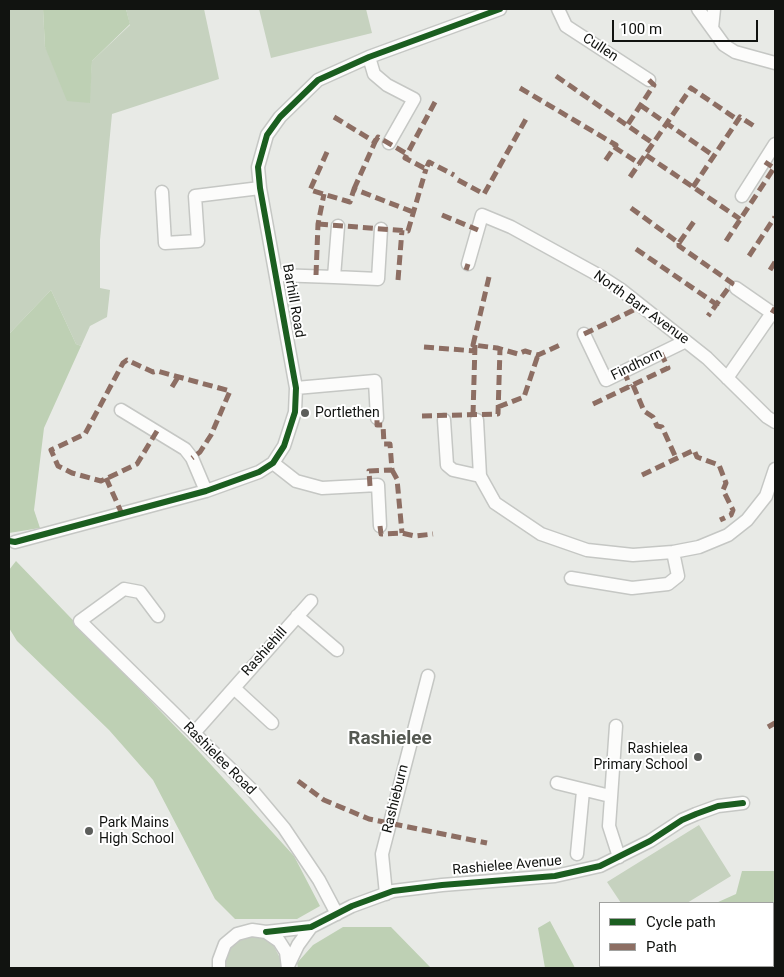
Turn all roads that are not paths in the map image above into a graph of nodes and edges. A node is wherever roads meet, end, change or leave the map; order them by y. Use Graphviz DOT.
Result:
graph roads {
  1 [pos="500,9"];
  2 [pos="558,9"];
  3 [pos="698,9"];
  4 [pos="714,9"];
  5 [pos="712,28"];
  6 [pos="369,56"];
  7 [pos="775,63"];
  8 [pos="649,80"];
  9 [pos="389,143"];
  10 [pos="775,144"];
  11 [pos="260,188"];
  12 [pos="162,192"];
  13 [pos="742,196"];
  14 [pos="338,226"];
  15 [pos="380,229"];
  16 [pos="468,264"];
  17 [pos="276,275"];
  18 [pos="334,277"];
  19 [pos="736,288"];
  20 [pos="584,334"];
  21 [pos="686,341"];
  22 [pos="727,378"];
  23 [pos="296,388"];
  24 [pos="121,410"];
  25 [pos="377,418"];
  26 [pos="444,420"];
  27 [pos="477,420"];
  28 [pos="775,422"];
  29 [pos="273,463"];
  30 [pos="775,469"];
  31 [pos="480,476"];
  32 [pos="206,491"];
  33 [pos="772,492"];
  34 [pos="380,526"];
  35 [pos="15,542"];
  36 [pos="673,552"];
  37 [pos="571,578"];
  38 [pos="311,601"];
  39 [pos="158,616"];
  40 [pos="297,616"];
  41 [pos="337,650"];
  42 [pos="428,676"];
  43 [pos="234,688"];
  44 [pos="272,723"];
  45 [pos="616,726"];
  46 [pos="194,733"];
  47 [pos="557,784"];
  48 [pos="583,791"];
  49 [pos="610,796"];
  50 [pos="743,803"];
  51 [pos="577,854"];
  52 [pos="619,857"];
  53 [pos="386,894"];
  54 [pos="336,914"];
  55 [pos="311,927"];
  56 [pos="266,932"];
  57 [pos="288,967"];
  58 [pos="219,968"];
  1 -- 6 [label="street, Barhill Road"];
  2 -- 8 [label="street, Cullen"];
  3 -- 5 [label="street"];
  4 -- 5 [label="street"];
  5 -- 7 [label="street"];
  6 -- 9 [label="street"];
  6 -- 11 [label="street, Barhill Road"];
  10 -- 13 [label="street"];
  11 -- 12 [label="street"];
  11 -- 17 [label="street, Barhill Road"];
  14 -- 18 [label="street"];
  15 -- 18 [label="street"];
  16 -- 21 [label="street, North Barr Avenue"];
  17 -- 18 [label="street"];
  17 -- 23 [label="street, Barhill Road"];
  19 -- 22 [label="street"];
  20 -- 21 [label="street, Findhorn"];
  21 -- 22 [label="street, North Barr Avenue"];
  22 -- 28 [label="street, North Barr Avenue"];
  23 -- 25 [label="street"];
  23 -- 29 [label="street, Barhill Road"];
  24 -- 32 [label="street"];
  26 -- 31 [label="street"];
  27 -- 31 [label="street"];
  29 -- 32 [label="street"];
  29 -- 34 [label="street"];
  30 -- 33 [label="street"];
  31 -- 36 [label="street"];
  32 -- 35 [label="street"];
  33 -- 36 [label="street"];
  36 -- 37 [label="street"];
  38 -- 40 [label="street, Rashiehill"];
  39 -- 46 [label="street, Rashielee Road"];
  40 -- 41 [label="street, Rashiehill"];
  40 -- 43 [label="street, Rashiehill"];
  42 -- 53 [label="street, Rashieburn"];
  43 -- 44 [label="street, Rashiehill"];
  43 -- 46 [label="street, Rashiehill"];
  45 -- 49 [label="street"];
  46 -- 54 [label="street, Rashielee Road"];
  47 -- 48 [label="street"];
  48 -- 49 [label="street"];
  48 -- 51 [label="street"];
  49 -- 52 [label="street"];
  50 -- 52 [label="street, Rashielee Avenue"];
  52 -- 53 [label="street, Rashielee Avenue"];
  53 -- 54 [label="street, Rashielee Avenue"];
  54 -- 55 [label="street, Rashielee Avenue"];
  55 -- 56 [label="street, Rashielee Avenue"];
  55 -- 57 [label="street, Rashielee Avenue"];
  56 -- 57 [label="street"];
  56 -- 58 [label="street, Rashielee Avenue"];
}
